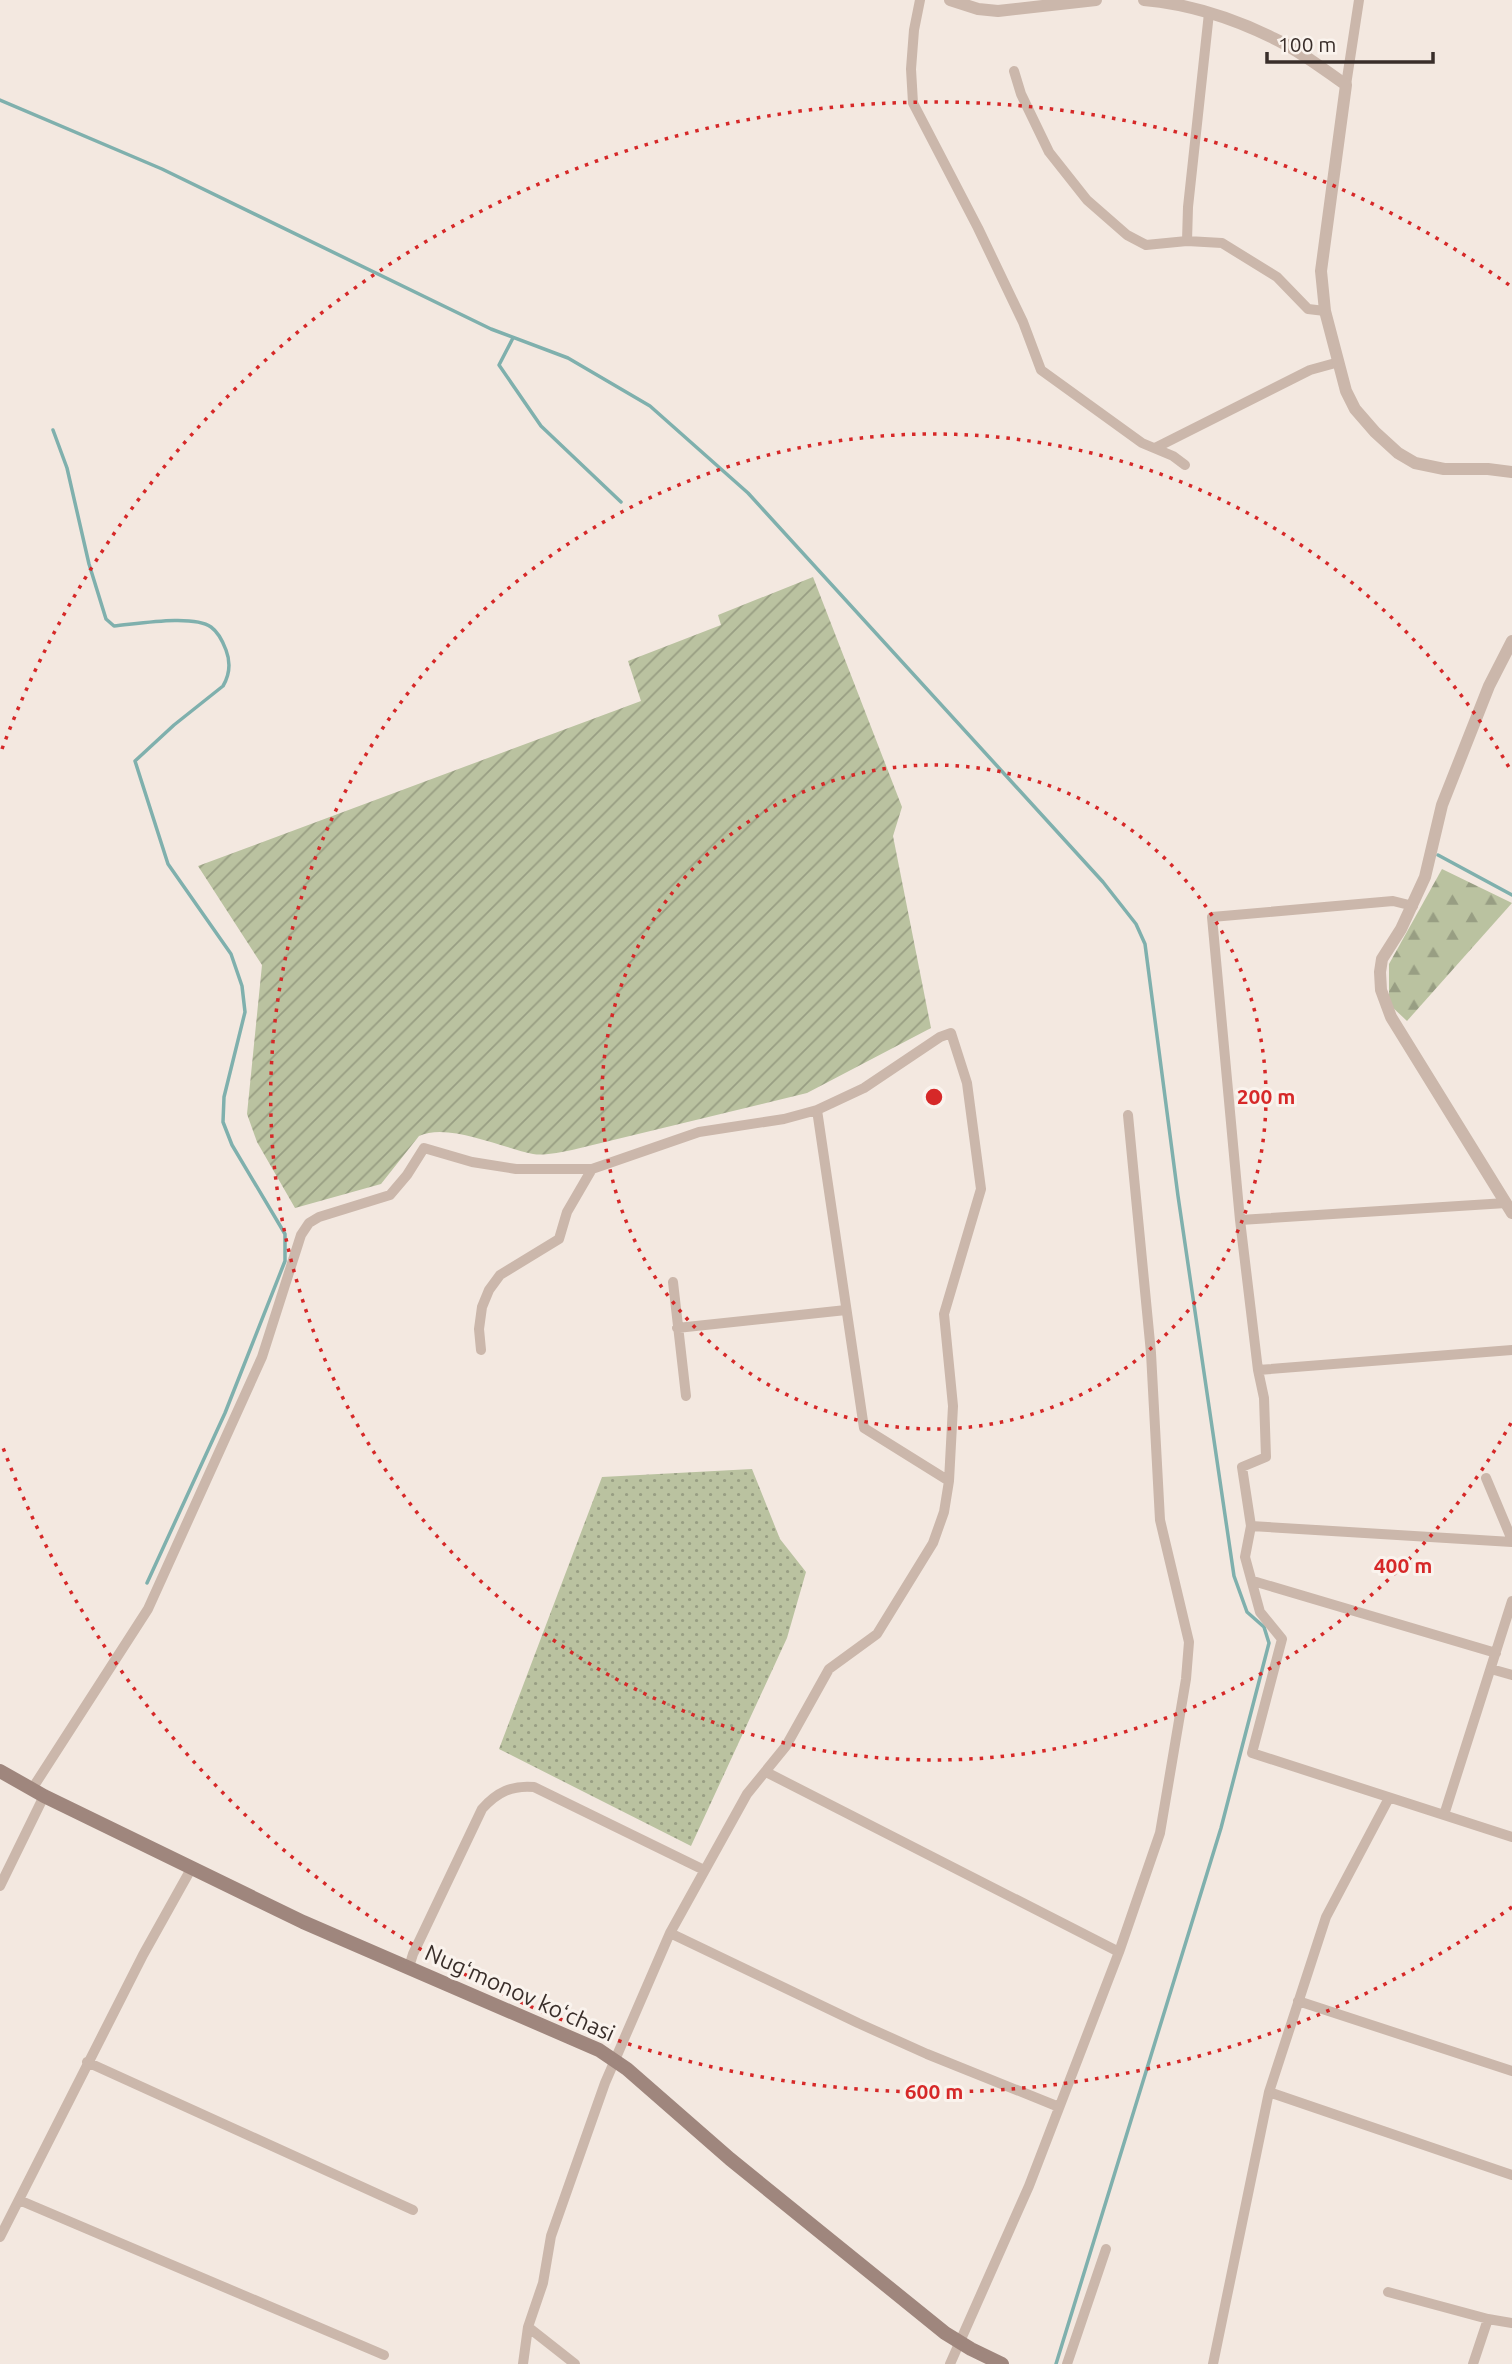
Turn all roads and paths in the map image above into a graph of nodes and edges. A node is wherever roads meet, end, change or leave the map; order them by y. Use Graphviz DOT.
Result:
graph roads {
  1 [pos="920,0"];
  2 [pos="950,0"];
  3 [pos="1096,0"];
  4 [pos="1144,0"];
  5 [pos="1359,0"];
  6 [pos="1209,13"];
  7 [pos="1014,71"];
  8 [pos="1346,85"];
  9 [pos="1187,241"];
  10 [pos="1325,311"];
  11 [pos="1339,362"];
  12 [pos="1155,448"];
  13 [pos="1185,465"];
  14 [pos="1512,472"];
  15 [pos="1512,641"];
  16 [pos="1413,906"];
  17 [pos="817,1110"];
  18 [pos="1128,1115"];
  19 [pos="593,1168"];
  20 [pos="1509,1208"];
  21 [pos="1240,1220"];
  22 [pos="673,1282"];
  23 [pos="846,1310"];
  24 [pos="677,1328"];
  25 [pos="481,1350"];
  26 [pos="1512,1350"];
  27 [pos="1258,1370"];
  28 [pos="686,1396"];
  29 [pos="1486,1478"];
  30 [pos="949,1481"];
  31 [pos="1251,1527"];
  32 [pos="1512,1541"];
  33 [pos="1253,1580"];
  34 [pos="1512,1601"];
  35 [pos="1496,1653"];
  36 [pos="1491,1669"];
  37 [pos="1512,1675"];
  38 [pos="0,1771"];
  39 [pos="766,1772"];
  40 [pos="38,1793"];
  41 [pos="1389,1798"];
  42 [pos="1444,1815"];
  43 [pos="1512,1838"];
  44 [pos="191,1869"];
  45 [pos="704,1870"];
  46 [pos="0,1886"];
  47 [pos="670,1933"];
  48 [pos="1119,1952"];
  49 [pos="409,1967"];
  50 [pos="1298,2001"];
  51 [pos="614,2060"];
  52 [pos="87,2062"];
  53 [pos="1512,2071"];
  54 [pos="1269,2092"];
  55 [pos="1059,2107"];
  56 [pos="1512,2175"];
  57 [pos="19,2200"];
  58 [pos="413,2210"];
  59 [pos="0,2237"];
  60 [pos="1106,2249"];
  61 [pos="1388,2292"];
  62 [pos="1488,2319"];
  63 [pos="1512,2323"];
  64 [pos="528,2328"];
  65 [pos="960,2343"];
  66 [pos="384,2356"];
  67 [pos="523,2364"];
  68 [pos="575,2364"];
  69 [pos="950,2364"];
  70 [pos="1002,2364"];
  71 [pos="1067,2364"];
  72 [pos="1213,2364"];
  73 [pos="1473,2364"];
  1 -- 12 [label="street"];
  2 -- 3 [label="street"];
  4 -- 6 [label="street"];
  5 -- 8 [label="street"];
  6 -- 8 [label="street"];
  6 -- 9 [label="street"];
  7 -- 9 [label="street"];
  8 -- 10 [label="street"];
  9 -- 10 [label="street"];
  10 -- 11 [label="street"];
  11 -- 12 [label="street"];
  11 -- 14 [label="street"];
  12 -- 13 [label="street"];
  15 -- 16 [label="street"];
  16 -- 20 [label="street"];
  16 -- 21 [label="street"];
  17 -- 19 [label="street"];
  17 -- 23 [label="street"];
  17 -- 30 [label="street"];
  18 -- 48 [label="street"];
  19 -- 25 [label="street"];
  19 -- 40 [label="street"];
  20 -- 21 [label="street"];
  21 -- 27 [label="street"];
  22 -- 24 [label="street"];
  23 -- 24 [label="street"];
  23 -- 30 [label="street"];
  24 -- 28 [label="street"];
  26 -- 27 [label="street"];
  27 -- 31 [label="street"];
  29 -- 32 [label="street"];
  30 -- 39 [label="street"];
  31 -- 32 [label="street"];
  31 -- 33 [label="street"];
  33 -- 35 [label="street"];
  33 -- 41 [label="street"];
  34 -- 35 [label="street"];
  35 -- 36 [label="street"];
  36 -- 37 [label="street"];
  36 -- 42 [label="street"];
  38 -- 40 [label="main road, Nugʻmonov koʻchasi"];
  39 -- 45 [label="street"];
  39 -- 48 [label="street"];
  40 -- 44 [label="main road, Nugʻmonov koʻchasi"];
  40 -- 46 [label="street"];
  41 -- 42 [label="street"];
  41 -- 50 [label="street"];
  42 -- 43 [label="street"];
  44 -- 49 [label="main road, Nugʻmonov koʻchasi"];
  44 -- 52 [label="street"];
  45 -- 47 [label="street"];
  45 -- 49 [label="street"];
  47 -- 51 [label="street"];
  47 -- 55 [label="street"];
  48 -- 55 [label="street"];
  49 -- 51 [label="main road, Nugʻmonov koʻchasi"];
  50 -- 53 [label="street"];
  50 -- 54 [label="street"];
  51 -- 64 [label="street"];
  51 -- 65 [label="main road, Nugʻmonov koʻchasi"];
  52 -- 57 [label="street"];
  52 -- 58 [label="street"];
  54 -- 56 [label="street"];
  54 -- 72 [label="street"];
  55 -- 65 [label="street"];
  57 -- 59 [label="street"];
  57 -- 66 [label="street"];
  60 -- 71 [label="street"];
  61 -- 62 [label="street"];
  62 -- 63 [label="street"];
  62 -- 73 [label="street"];
  64 -- 67 [label="street"];
  64 -- 68 [label="street"];
  65 -- 69 [label="street"];
  65 -- 70 [label="main road, Nugʻmonov koʻchasi"];
}
